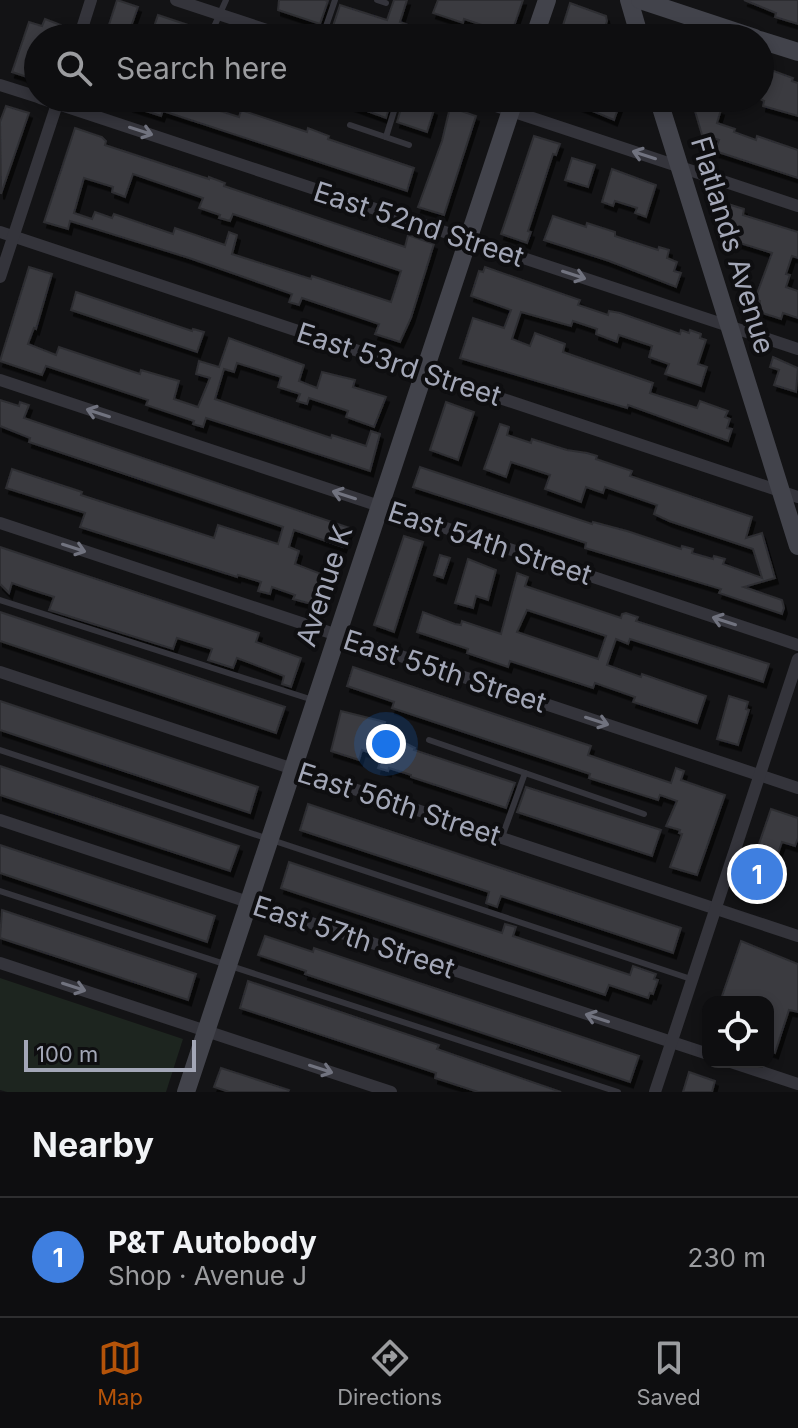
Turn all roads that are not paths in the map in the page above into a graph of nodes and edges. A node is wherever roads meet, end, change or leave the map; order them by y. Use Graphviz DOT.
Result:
graph roads {
  1 [pos="91,0"];
  2 [pos="176,0"];
  3 [pos="226,0"];
  4 [pos="335,0"];
  5 [pos="377,0"];
  6 [pos="547,0"];
  7 [pos="629,0"];
  8 [pos="640,0"];
  9 [pos="386,3"];
  10 [pos="674,5"];
  11 [pos="218,14"];
  12 [pos="83,24"];
  13 [pos="214,24"];
  14 [pos="248,24"];
  15 [pos="327,24"];
  16 [pos="539,24"];
  17 [pos="636,24"];
  18 [pos="721,24"];
  19 [pos="774,44"];
  20 [pos="798,52"];
  21 [pos="0,85"];
  22 [pos="24,93"];
  23 [pos="54,112"];
  24 [pos="90,112"];
  25 [pos="394,112"];
  26 [pos="510,112"];
  27 [pos="534,112"];
  28 [pos="662,112"];
  29 [pos="350,125"];
  30 [pos="386,137"];
  31 [pos="409,145"];
  32 [pos="679,166"];
  33 [pos="798,206"];
  34 [pos="0,232"];
  35 [pos="14,236"];
  36 [pos="468,240"];
  37 [pos="0,277"];
  38 [pos="729,326"];
  39 [pos="798,349"];
  40 [pos="424,373"];
  41 [pos="0,380"];
  42 [pos="789,494"];
  43 [pos="380,506"];
  44 [pos="0,523"];
  45 [pos="798,546"];
  46 [pos="0,600"];
  47 [pos="337,635"];
  48 [pos="798,645"];
  49 [pos="798,659"];
  50 [pos="0,672"];
  51 [pos="315,701"];
  52 [pos="429,740"];
  53 [pos="0,750"];
  54 [pos="293,769"];
  55 [pos="525,773"];
  56 [pos="760,775"];
  57 [pos="798,788"];
  58 [pos="644,814"];
  59 [pos="0,820"];
  60 [pos="502,838"];
  61 [pos="270,839"];
  62 [pos="0,891"];
  63 [pos="249,902"];
  64 [pos="716,909"];
  65 [pos="798,936"];
  66 [pos="0,963"];
  67 [pos="228,966"];
  68 [pos="692,979"];
  69 [pos="206,1030"];
  70 [pos="671,1042"];
  71 [pos="702,1052"];
  72 [pos="749,1068"];
  73 [pos="798,1084"];
  74 [pos="186,1092"];
  75 [pos="391,1092"];
  76 [pos="618,1092"];
  77 [pos="655,1092"];
  1 -- 12 [label="street"];
  2 -- 11 [label="street"];
  3 -- 11 [label="lane"];
  4 -- 15 [label="lane"];
  5 -- 9 [label="lane"];
  6 -- 16 [label="street"];
  7 -- 17 [label="street"];
  8 -- 10 [label="street"];
  10 -- 18 [label="street"];
  11 -- 13 [label="lane"];
  11 -- 14 [label="street"];
  19 -- 20 [label="street"];
  21 -- 22 [label="street, East 52nd Street"];
  23 -- 35 [label="street"];
  24 -- 36 [label="street, East 52nd Street, one-way"];
  25 -- 30 [label="lane"];
  26 -- 36 [label="street, Avenue K"];
  32 -- 27 [label="street, one-way"];
  28 -- 32 [label="street, Flatlands Avenue"];
  29 -- 30 [label="lane"];
  30 -- 31 [label="lane"];
  32 -- 33 [label="street"];
  32 -- 38 [label="street, Flatlands Avenue"];
  34 -- 35 [label="street, East 53rd Street"];
  35 -- 37 [label="street"];
  35 -- 40 [label="street, East 53rd Street"];
  36 -- 38 [label="street, East 52nd Street, one-way"];
  36 -- 40 [label="street, Avenue K"];
  38 -- 39 [label="street, East 52nd Street"];
  38 -- 42 [label="street, Flatlands Avenue"];
  40 -- 42 [label="street, East 53rd Street"];
  40 -- 43 [label="street, Avenue K"];
  43 -- 41 [label="street, East 54th Street, one-way"];
  42 -- 45 [label="street, Flatlands Avenue"];
  43 -- 47 [label="street, Avenue K"];
  48 -- 43 [label="street, East 54th Street, one-way"];
  44 -- 47 [label="street, East 55th Street, one-way"];
  46 -- 51 [label="lane"];
  47 -- 51 [label="street, Avenue K"];
  47 -- 56 [label="street, East 55th Street, one-way"];
  49 -- 56 [label="street"];
  50 -- 54 [label="street, East 56th Street"];
  51 -- 54 [label="street, Avenue K"];
  52 -- 55 [label="lane"];
  53 -- 61 [label="lane"];
  54 -- 60 [label="street, East 56th Street"];
  54 -- 61 [label="street, Avenue K"];
  55 -- 58 [label="lane"];
  55 -- 60 [label="lane"];
  56 -- 57 [label="street, East 55th Street"];
  56 -- 64 [label="street"];
  59 -- 63 [label="street, East 57th Street"];
  60 -- 64 [label="street, East 56th Street"];
  61 -- 63 [label="street, Avenue K"];
  61 -- 68 [label="lane"];
  62 -- 67 [label="lane"];
  63 -- 67 [label="street, Avenue K"];
  70 -- 63 [label="street, East 57th Street, one-way"];
  64 -- 65 [label="street, East 56th Street"];
  64 -- 68 [label="street"];
  66 -- 69 [label="street, one-way"];
  67 -- 69 [label="street, Avenue K"];
  67 -- 76 [label="lane"];
  68 -- 70 [label="street"];
  69 -- 74 [label="street, Avenue K"];
  69 -- 75 [label="street, one-way"];
  70 -- 71 [label="street, East 57th Street"];
  70 -- 77 [label="street"];
  72 -- 73 [label="street"];
}
